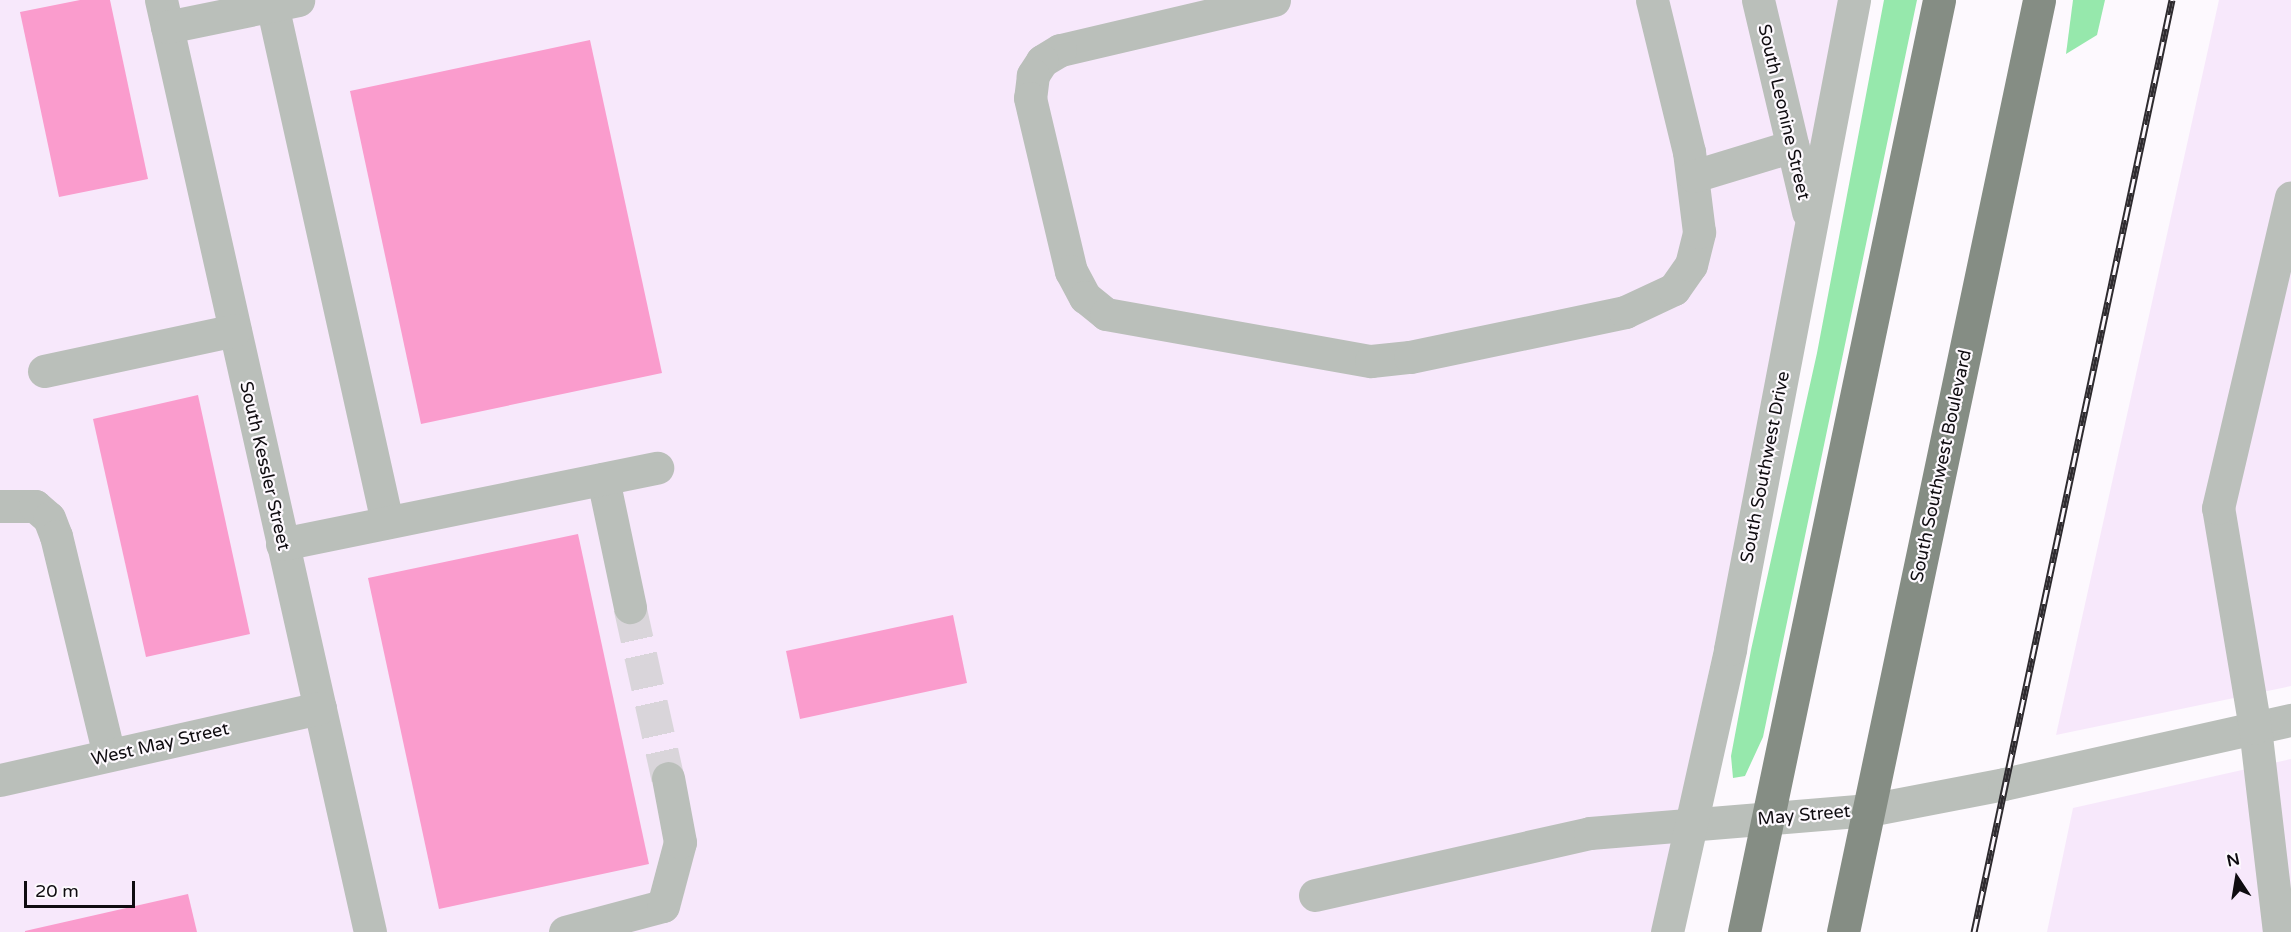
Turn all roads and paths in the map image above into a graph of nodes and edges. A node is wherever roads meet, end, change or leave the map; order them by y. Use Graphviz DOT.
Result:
graph roads {
  1 [pos="1274,0"];
  2 [pos="1652,0"];
  3 [pos="1758,0"];
  4 [pos="1854,0"];
  5 [pos="1939,0"];
  6 [pos="2038,0"];
  7 [pos="280,2"];
  8 [pos="164,14"];
  9 [pos="1792,146"];
  10 [pos="1694,176"];
  11 [pos="2291,197"];
  12 [pos="1810,223"];
  13 [pos="235,330"];
  14 [pos="44,371"];
  15 [pos="657,468"];
  16 [pos="603,479"];
  17 [pos="0,506"];
  18 [pos="387,522"];
  19 [pos="282,544"];
  20 [pos="630,607"];
  21 [pos="320,708"];
  22 [pos="2291,720"];
  23 [pos="2255,728"];
  24 [pos="109,755"];
  25 [pos="668,778"];
  26 [pos="0,780"];
  27 [pos="1869,810"];
  28 [pos="1769,818"];
  29 [pos="1691,825"];
  30 [pos="1315,895"];
  31 [pos="370,932"];
  32 [pos="565,932"];
  33 [pos="1667,932"];
  34 [pos="1744,932"];
  35 [pos="1843,932"];
  36 [pos="2279,932"];
  1 -- 10 [label="street"];
  2 -- 10 [label="street"];
  3 -- 9 [label="street, South Leonine Street"];
  4 -- 12 [label="street, South Southwest Drive"];
  5 -- 28 [label="main road"];
  6 -- 27 [label="main road, South Southwest Boulevard"];
  7 -- 8 [label="street"];
  7 -- 18 [label="street"];
  8 -- 13 [label="street, South Kessler Street"];
  9 -- 10 [label="street"];
  9 -- 12 [label="street, South Leonine Street"];
  11 -- 23 [label="street"];
  12 -- 29 [label="street, South Southwest Drive"];
  13 -- 14 [label="street"];
  13 -- 19 [label="street, South Kessler Street"];
  15 -- 16 [label="street"];
  16 -- 18 [label="street"];
  16 -- 20 [label="street"];
  17 -- 24 [label="street"];
  18 -- 19 [label="street"];
  19 -- 21 [label="street, South Kessler Street"];
  21 -- 24 [label="street, West May Street"];
  21 -- 31 [label="street, South Kessler Street"];
  22 -- 23 [label="street, May Street"];
  23 -- 27 [label="street, May Street"];
  23 -- 36 [label="street"];
  24 -- 26 [label="street, West May Street"];
  25 -- 32 [label="street"];
  27 -- 28 [label="street, May Street"];
  27 -- 35 [label="main road, South Southwest Boulevard"];
  28 -- 29 [label="street, May Street"];
  28 -- 34 [label="main road"];
  29 -- 30 [label="street, May Street"];
  29 -- 33 [label="street, South Southwest Drive"];
}
